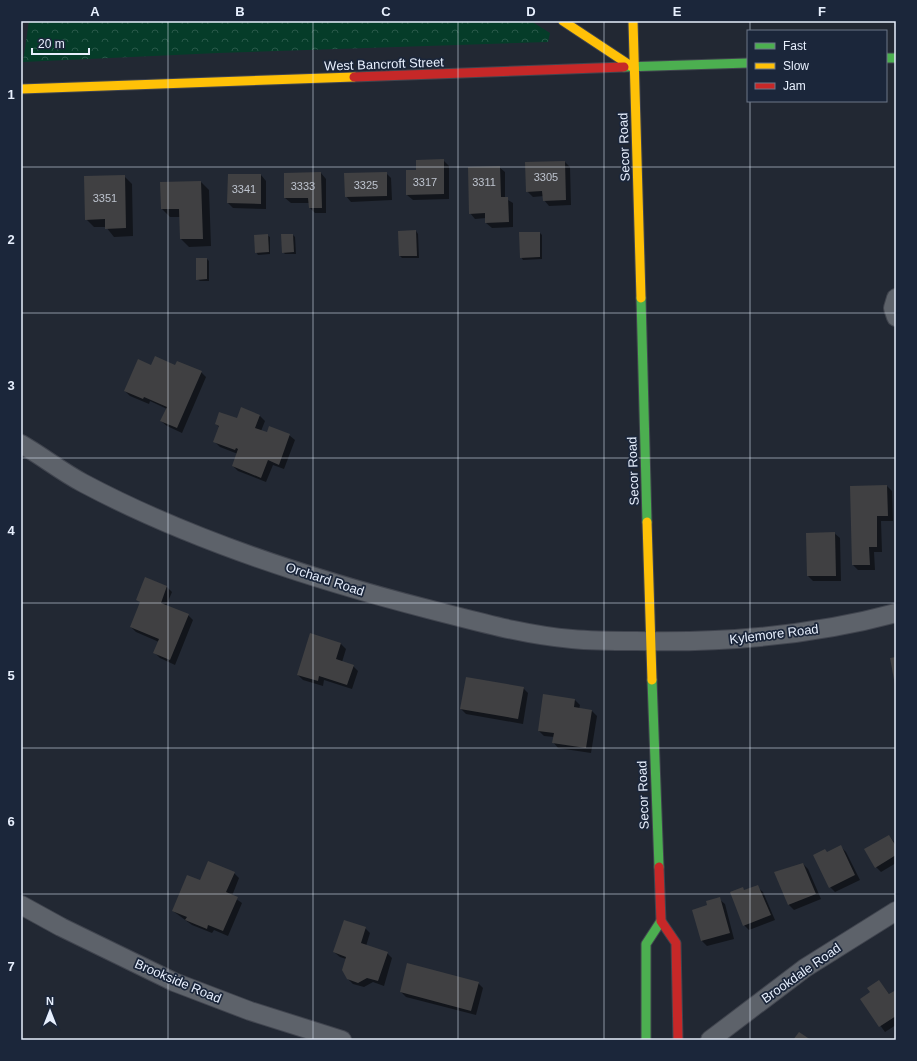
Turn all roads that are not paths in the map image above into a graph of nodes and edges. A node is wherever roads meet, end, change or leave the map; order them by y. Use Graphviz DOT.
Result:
graph roads {
  1 [pos="563,21"];
  2 [pos="633,21"];
  3 [pos="747,63"];
  4 [pos="634,68"];
  5 [pos="21,89"];
  6 [pos="896,298"];
  7 [pos="896,317"];
  8 [pos="21,444"];
  9 [pos="896,613"];
  10 [pos="650,641"];
  11 [pos="21,904"];
  12 [pos="896,911"];
  13 [pos="661,921"];
  14 [pos="342,1040"];
  15 [pos="646,1040"];
  16 [pos="678,1040"];
  17 [pos="710,1040"];
  1 -- 4 [label="main road"];
  2 -- 4 [label="main road, Secor Road"];
  3 -- 4 [label="main road, West Bancroft Street"];
  4 -- 5 [label="main road, West Bancroft Street"];
  4 -- 10 [label="main road, Secor Road"];
  6 -- 7 [label="street"];
  8 -- 10 [label="street, Orchard Road"];
  9 -- 10 [label="street, Kylemore Road"];
  10 -- 13 [label="main road, Secor Road"];
  11 -- 14 [label="street, Brookside Road"];
  12 -- 17 [label="street, Brookdale Road"];
  13 -- 15 [label="main road"];
  13 -- 16 [label="main road"];
}
